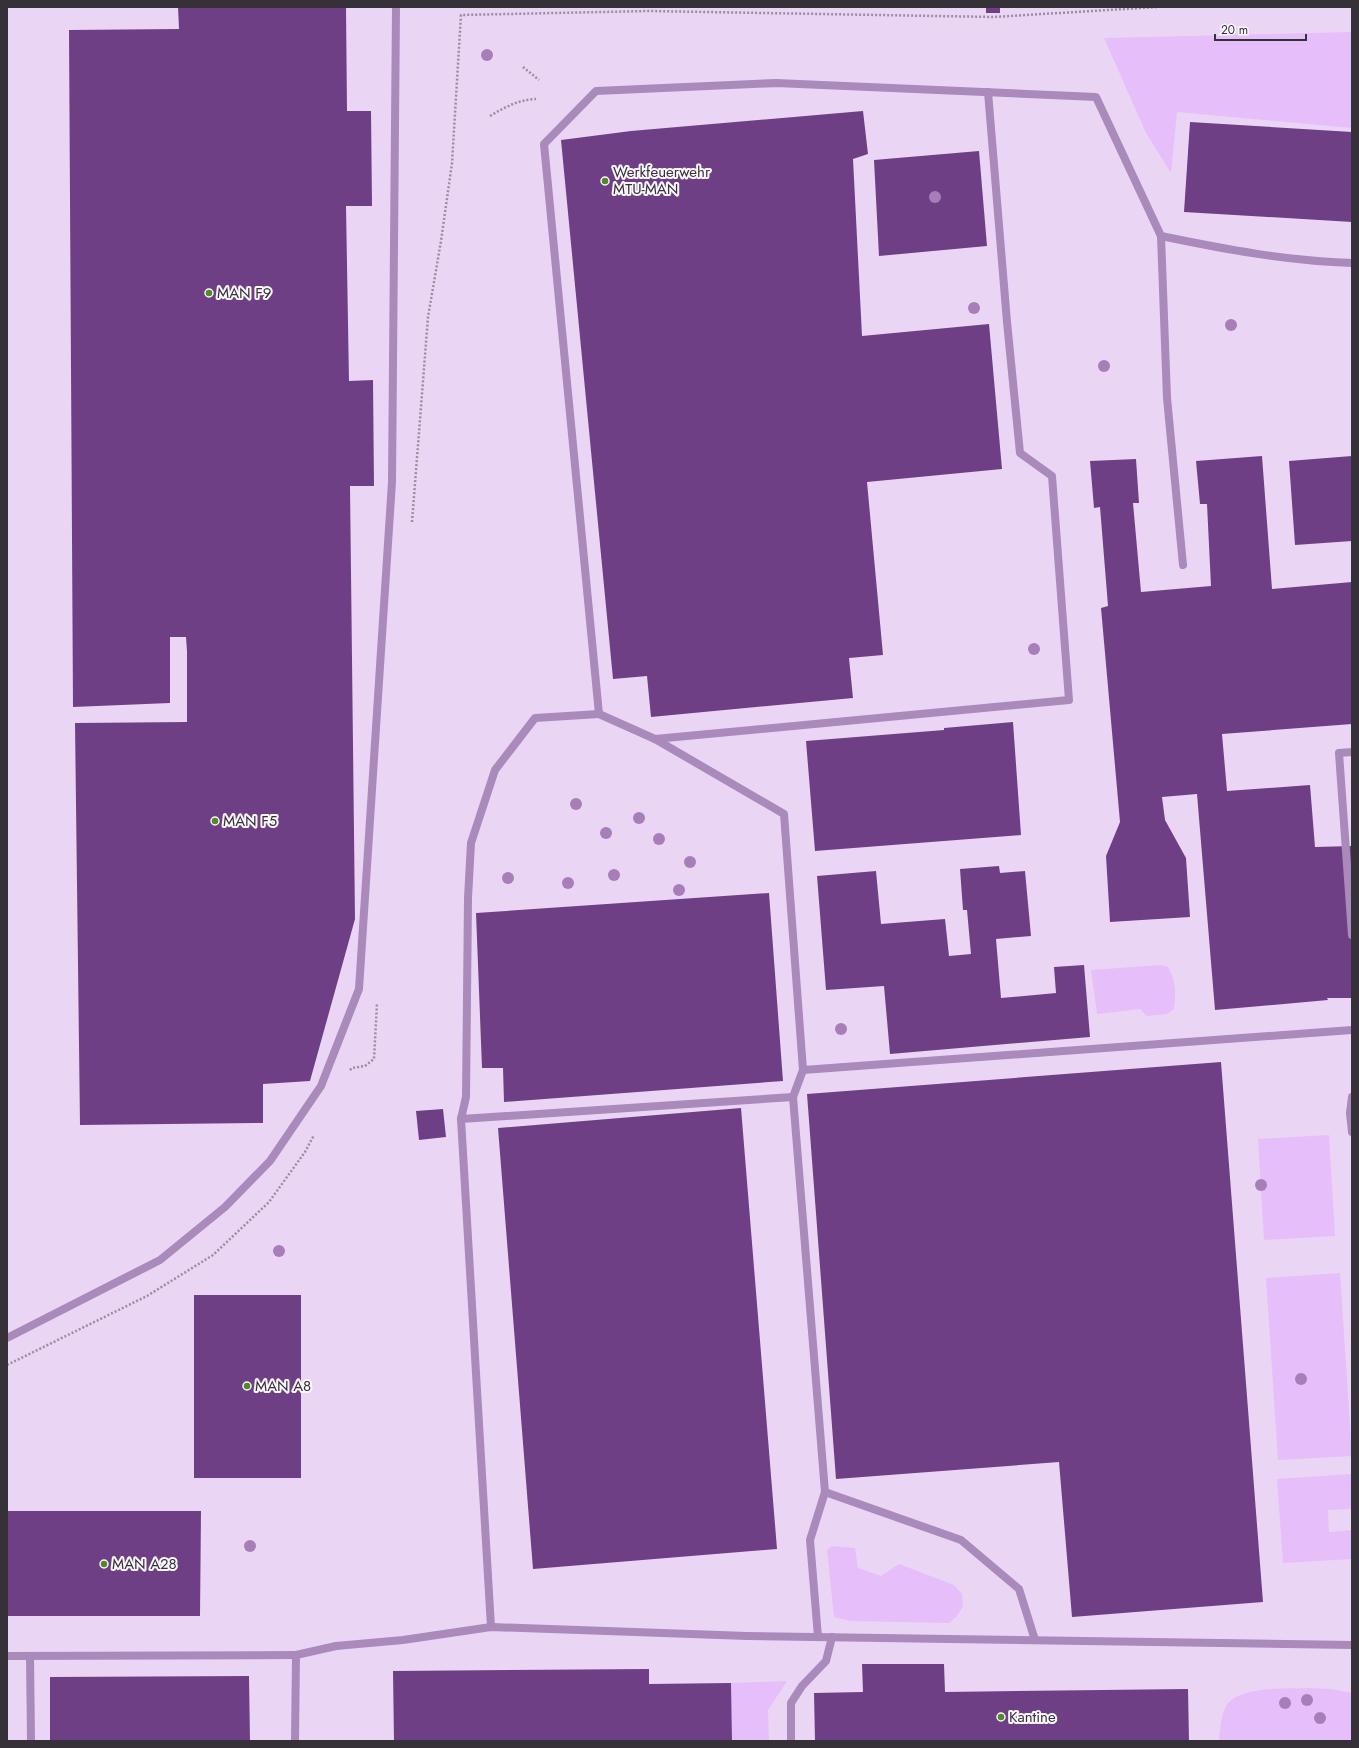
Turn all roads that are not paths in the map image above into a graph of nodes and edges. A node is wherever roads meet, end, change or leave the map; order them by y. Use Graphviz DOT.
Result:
graph roads {
  1 [pos="396,7"];
  2 [pos="988,92"];
  3 [pos="1161,236"];
  4 [pos="1352,263"];
  5 [pos="1183,565"];
  6 [pos="598,714"];
  7 [pos="655,739"];
  8 [pos="1352,752"];
  9 [pos="1352,935"];
  10 [pos="1352,1030"];
  11 [pos="803,1070"];
  12 [pos="793,1097"];
  13 [pos="1352,1097"];
  14 [pos="1351,1113"];
  15 [pos="461,1120"];
  16 [pos="1352,1132"];
  17 [pos="7,1338"];
  18 [pos="825,1492"];
  19 [pos="491,1627"];
  20 [pos="818,1636"];
  21 [pos="832,1637"];
  22 [pos="1035,1640"];
  23 [pos="1352,1644"];
  24 [pos="296,1655"];
  25 [pos="7,1656"];
  26 [pos="30,1656"];
  27 [pos="31,1741"];
  28 [pos="294,1741"];
  29 [pos="791,1741"];
  1 -- 17 [label="lane"];
  2 -- 3 [label="lane"];
  2 -- 6 [label="lane"];
  2 -- 7 [label="lane"];
  3 -- 4 [label="lane"];
  3 -- 5 [label="lane"];
  6 -- 7 [label="lane"];
  6 -- 15 [label="lane"];
  7 -- 11 [label="lane"];
  8 -- 9 [label="lane"];
  10 -- 11 [label="lane"];
  11 -- 12 [label="lane"];
  12 -- 15 [label="lane"];
  12 -- 18 [label="lane"];
  13 -- 14 [label="lane"];
  14 -- 16 [label="lane"];
  15 -- 19 [label="lane"];
  18 -- 20 [label="lane"];
  18 -- 22 [label="lane"];
  19 -- 20 [label="lane"];
  19 -- 24 [label="lane"];
  20 -- 21 [label="lane"];
  21 -- 22 [label="lane"];
  21 -- 29 [label="lane"];
  22 -- 23 [label="lane"];
  24 -- 26 [label="lane"];
  24 -- 28 [label="lane"];
  25 -- 26 [label="lane"];
  26 -- 27 [label="lane"];
}
